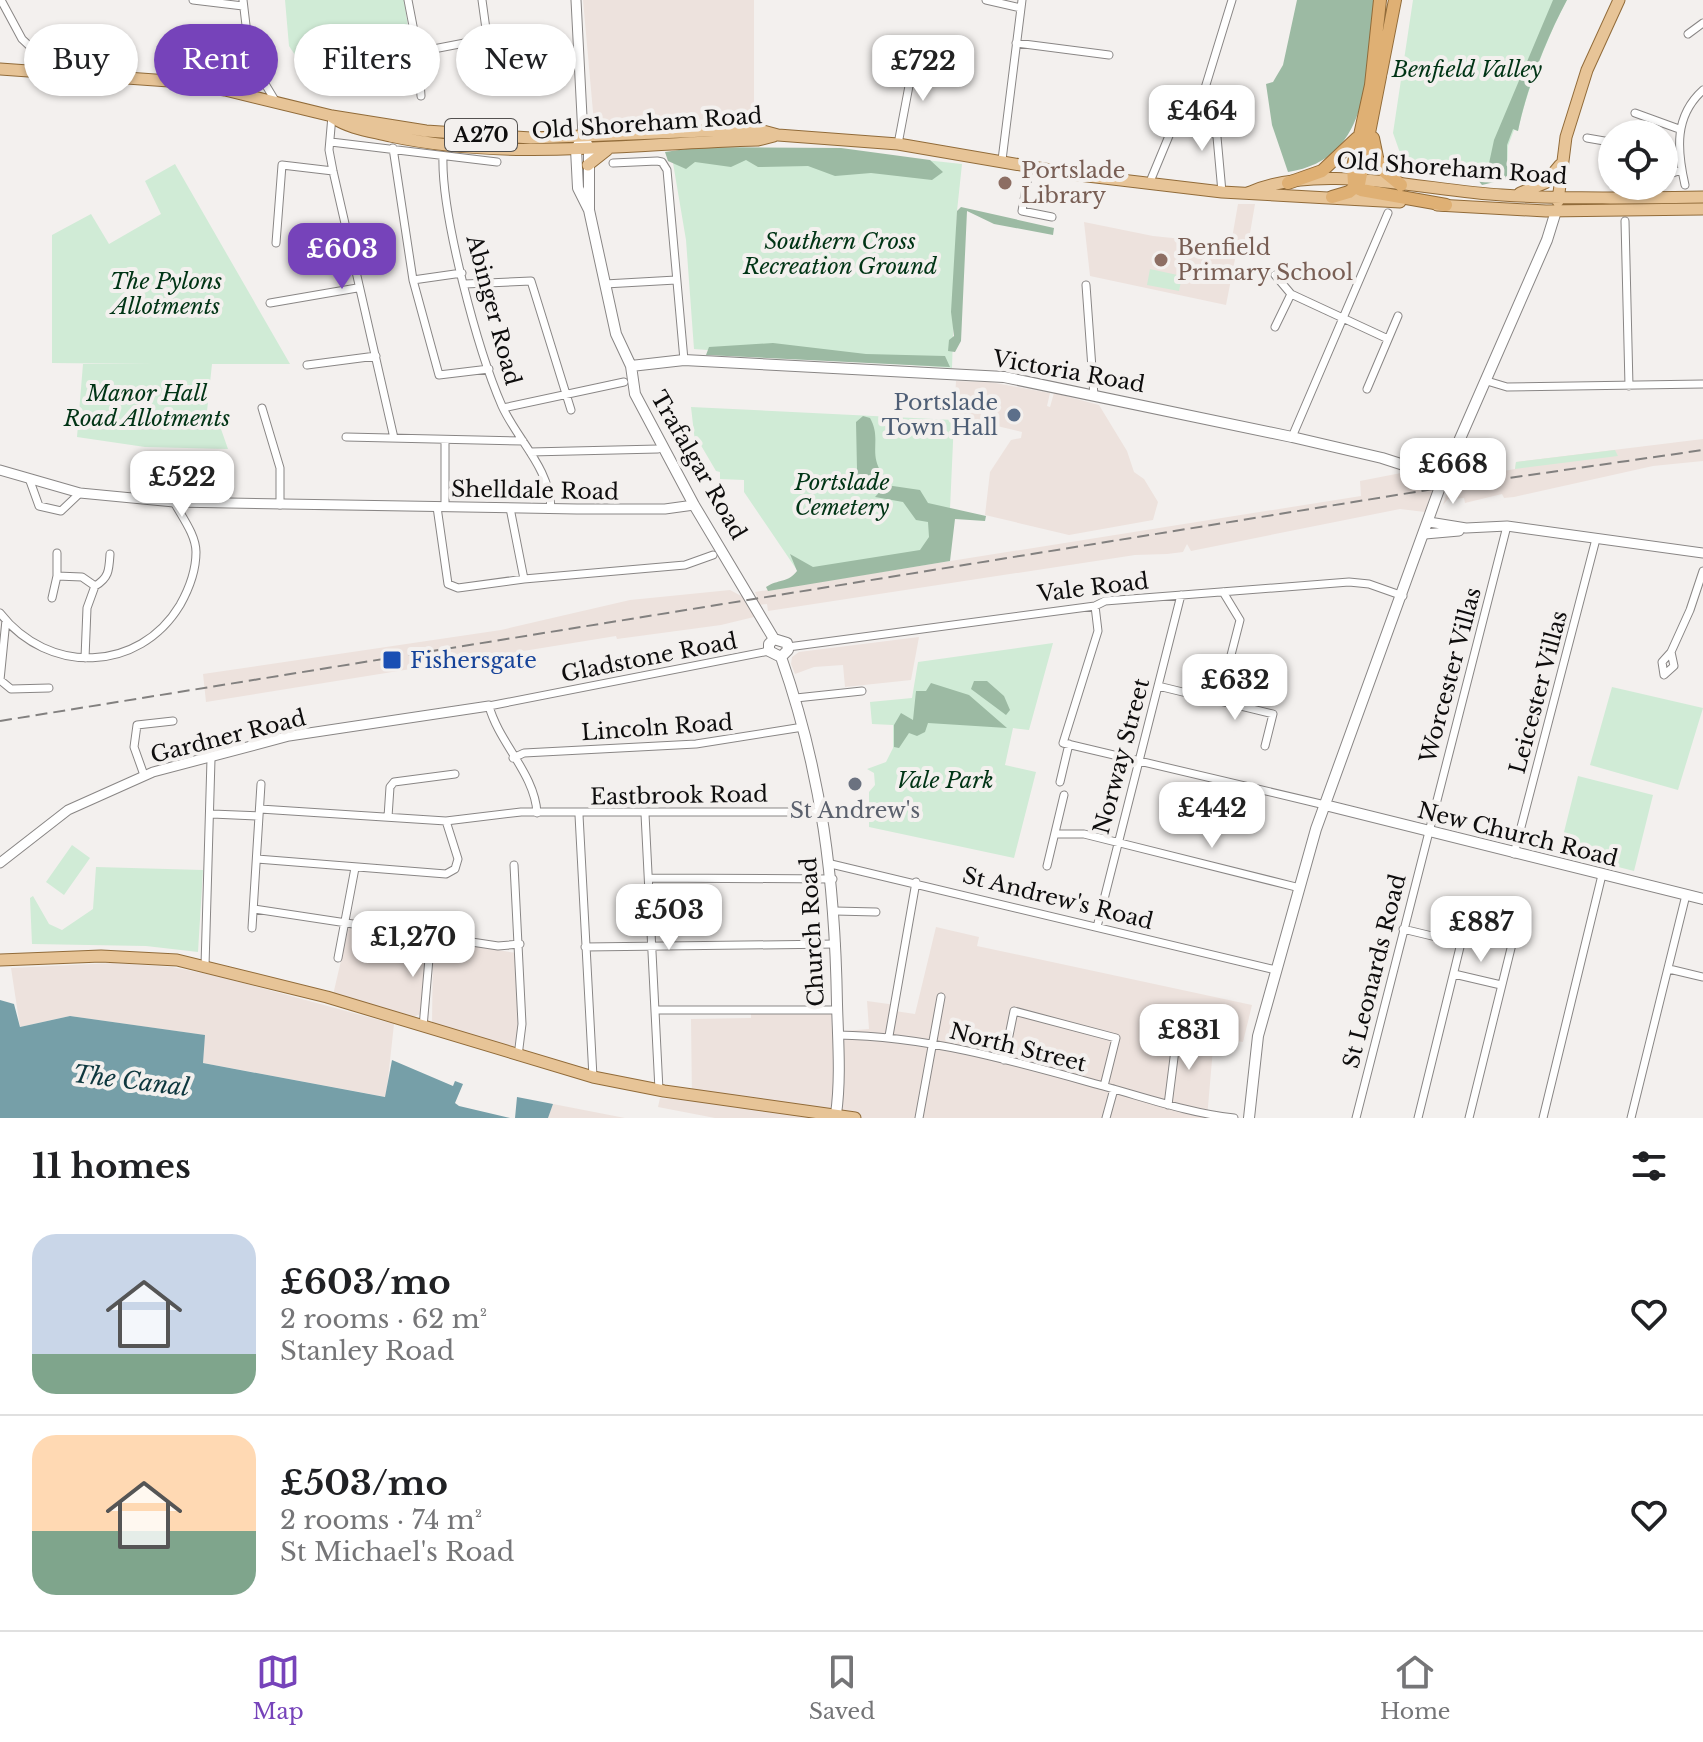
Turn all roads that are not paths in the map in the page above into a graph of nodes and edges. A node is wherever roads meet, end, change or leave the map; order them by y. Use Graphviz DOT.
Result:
graph roads {
  1 [pos="1,0"];
  2 [pos="193,0"];
  3 [pos="408,0"];
  4 [pos="482,0"];
  5 [pos="576,0"];
  6 [pos="986,0"];
  7 [pos="1232,0"];
  8 [pos="1380,0"];
  9 [pos="1395,0"];
  10 [pos="1619,0"];
  11 [pos="215,2"];
  12 [pos="243,3"];
  13 [pos="1021,4"];
  14 [pos="1703,23"];
  15 [pos="246,24"];
  16 [pos="413,24"];
  17 [pos="1688,34"];
  18 [pos="24,41"];
  19 [pos="1016,43"];
  20 [pos="440,48"];
  21 [pos="1109,55"];
  22 [pos="0,69"];
  23 [pos="24,71"];
  24 [pos="957,76"];
  25 [pos="1703,90"];
  26 [pos="250,96"];
  27 [pos="272,96"];
  28 [pos="276,102"];
  29 [pos="1201,108"];
  30 [pos="1635,113"];
  31 [pos="332,116"];
  32 [pos="1373,127"];
  33 [pos="1679,129"];
  34 [pos="778,135"];
  35 [pos="1360,135"];
  36 [pos="583,136"];
  37 [pos="1587,138"];
  38 [pos="1598,140"];
  39 [pos="331,142"];
  40 [pos="898,144"];
  41 [pos="615,146"];
  42 [pos="393,148"];
  43 [pos="589,148"];
  44 [pos="576,149"];
  45 [pos="443,156"];
  46 [pos="1564,157"];
  47 [pos="1002,160"];
  48 [pos="497,162"];
  49 [pos="613,163"];
  50 [pos="588,165"];
  51 [pos="1030,166"];
  52 [pos="1681,170"];
  53 [pos="333,171"];
  54 [pos="1678,171"];
  55 [pos="1288,183"];
  56 [pos="1356,183"];
  57 [pos="1149,184"];
  58 [pos="1401,185"];
  59 [pos="1685,185"];
  60 [pos="1222,192"];
  61 [pos="1248,193"];
  62 [pos="1505,195"];
  63 [pos="1332,197"];
  64 [pos="1559,197"];
  65 [pos="1703,197"];
  66 [pos="1446,205"];
  67 [pos="1703,209"];
  68 [pos="589,210"];
  69 [pos="1556,211"];
  70 [pos="1388,213"];
  71 [pos="1052,217"];
  72 [pos="1625,221"];
  73 [pos="276,243"];
  74 [pos="462,273"];
  75 [pos="1275,275"];
  76 [pos="413,280"];
  77 [pos="676,280"];
  78 [pos="465,284"];
  79 [pos="605,284"];
  80 [pos="357,288"];
  81 [pos="1097,289"];
  82 [pos="1291,294"];
  83 [pos="270,303"];
  84 [pos="1398,316"];
  85 [pos="1343,318"];
  86 [pos="1275,327"];
  87 [pos="1388,339"];
  88 [pos="376,356"];
  89 [pos="684,360"];
  90 [pos="307,365"];
  91 [pos="631,366"];
  92 [pos="489,369"];
  93 [pos="1487,381"];
  94 [pos="624,382"];
  95 [pos="1703,384"];
  96 [pos="1629,386"];
  97 [pos="1367,389"];
  98 [pos="565,395"];
  99 [pos="1094,396"];
  100 [pos="262,408"];
  101 [pos="503,408"];
  102 [pos="571,410"];
  103 [pos="346,437"];
  104 [pos="1292,437"];
  105 [pos="394,438"];
  106 [pos="445,440"];
  107 [pos="523,441"];
  108 [pos="584,441"];
  109 [pos="658,449"];
  110 [pos="587,451"];
  111 [pos="530,452"];
  112 [pos="0,470"];
  113 [pos="1444,478"];
  114 [pos="30,481"];
  115 [pos="80,493"];
  116 [pos="174,502"];
  117 [pos="280,505"];
  118 [pos="694,505"];
  119 [pos="441,507"];
  120 [pos="510,508"];
  121 [pos="551,509"];
  122 [pos="1429,522"];
  123 [pos="1507,526"];
  124 [pos="1466,528"];
  125 [pos="1425,534"];
  126 [pos="1596,539"];
  127 [pos="57,553"];
  128 [pos="1703,553"];
  129 [pos="110,554"];
  130 [pos="713,555"];
  131 [pos="1703,571"];
  132 [pos="57,576"];
  133 [pos="524,579"];
  134 [pos="95,586"];
  135 [pos="1223,592"];
  136 [pos="1181,595"];
  137 [pos="1403,596"];
  138 [pos="52,598"];
  139 [pos="1095,606"];
  140 [pos="3,617"];
  141 [pos="774,639"];
  142 [pos="788,647"];
  143 [pos="769,651"];
  144 [pos="1671,652"];
  145 [pos="781,657"];
  146 [pos="85,658"];
  147 [pos="0,680"];
  148 [pos="1158,686"];
  149 [pos="49,688"];
  150 [pos="862,691"];
  151 [pos="796,698"];
  152 [pos="1216,701"];
  153 [pos="489,706"];
  154 [pos="173,721"];
  155 [pos="803,727"];
  156 [pos="1066,744"];
  157 [pos="1265,746"];
  158 [pos="513,758"];
  159 [pos="211,759"];
  160 [pos="1137,763"];
  161 [pos="455,774"];
  162 [pos="144,775"];
  163 [pos="1060,782"];
  164 [pos="261,784"];
  165 [pos="1064,795"];
  166 [pos="1325,805"];
  167 [pos="260,812"];
  168 [pos="821,812"];
  169 [pos="537,813"];
  170 [pos="212,814"];
  171 [pos="645,814"];
  172 [pos="579,815"];
  173 [pos="388,817"];
  174 [pos="446,821"];
  175 [pos="1427,833"];
  176 [pos="1055,834"];
  177 [pos="1117,843"];
  178 [pos="1514,854"];
  179 [pos="257,859"];
  180 [pos="0,863"];
  181 [pos="831,864"];
  182 [pos="514,865"];
  183 [pos="1047,866"];
  184 [pos="355,868"];
  185 [pos="1602,875"];
  186 [pos="649,878"];
  187 [pos="833,879"];
  188 [pos="916,882"];
  189 [pos="1300,888"];
  190 [pos="1686,895"];
  191 [pos="1702,895"];
  192 [pos="254,909"];
  193 [pos="835,911"];
  194 [pos="876,912"];
  195 [pos="1518,920"];
  196 [pos="346,924"];
  197 [pos="1097,927"];
  198 [pos="252,928"];
  199 [pos="1403,929"];
  200 [pos="431,936"];
  201 [pos="520,944"];
  202 [pos="836,944"];
  203 [pos="653,945"];
  204 [pos="585,947"];
  205 [pos="338,958"];
  206 [pos="0,960"];
  207 [pos="205,966"];
  208 [pos="1669,969"];
  209 [pos="1276,970"];
  210 [pos="1454,974"];
  211 [pos="1703,977"];
  212 [pos="1501,985"];
  213 [pos="941,997"];
  214 [pos="657,1010"];
  215 [pos="837,1010"];
  216 [pos="423,1027"];
  217 [pos="1177,1034"];
  218 [pos="838,1035"];
  219 [pos="889,1036"];
  220 [pos="933,1045"];
  221 [pos="518,1056"];
  222 [pos="1004,1060"];
  223 [pos="593,1077"];
  224 [pos="1104,1086"];
  225 [pos="1114,1089"];
  226 [pos="659,1090"];
  227 [pos="1168,1105"];
  228 [pos="1177,1108"];
  229 [pos="836,1114"];
  230 [pos="855,1118"];
  231 [pos="919,1118"];
  232 [pos="1106,1118"];
  233 [pos="1175,1118"];
  234 [pos="1234,1118"];
  235 [pos="1249,1118"];
  236 [pos="1356,1118"];
  237 [pos="1418,1118"];
  238 [pos="1469,1118"];
  239 [pos="1543,1118"];
  240 [pos="1631,1118"];
  1 -- 18 [label="street"];
  2 -- 11 [label="street"];
  3 -- 16 [label="street"];
  4 -- 20 [label="street"];
  5 -- 36 [label="street"];
  6 -- 13 [label="street"];
  7 -- 29 [label="street"];
  8 -- 35 [label="highway"];
  9 -- 32 [label="highway"];
  10 -- 46 [label="main road"];
  11 -- 12 [label="street"];
  12 -- 15 [label="street"];
  13 -- 19 [label="street"];
  14 -- 17 [label="street"];
  19 -- 21 [label="street"];
  19 -- 47 [label="street"];
  22 -- 23 [label="main road, Old Shoreham Road / A270"];
  24 -- 40 [label="street"];
  25 -- 33 [label="street"];
  26 -- 28 [label="main road, Old Shoreham Road / A270"];
  27 -- 28 [label="street"];
  28 -- 31 [label="main road, Old Shoreham Road / A270"];
  29 -- 57 [label="street"];
  29 -- 60 [label="street"];
  30 -- 33 [label="street"];
  31 -- 36 [label="main road, Old Shoreham Road / A270"];
  31 -- 39 [label="street"];
  31 -- 44 [label="main road, Old Shoreham Road / A270"];
  32 -- 56 [label="highway"];
  32 -- 58 [label="highway"];
  33 -- 52 [label="street"];
  34 -- 36 [label="main road, Old Shoreham Road / A270"];
  34 -- 40 [label="main road, Old Shoreham Road / A270"];
  34 -- 41 [label="main road, Old Shoreham Road / A270"];
  35 -- 55 [label="highway"];
  35 -- 56 [label="highway"];
  36 -- 43 [label="main road, Trafalgar Road"];
  36 -- 44 [label="main road"];
  37 -- 38 [label="street"];
  39 -- 42 [label="street"];
  39 -- 53 [label="street"];
  40 -- 47 [label="main road, Old Shoreham Road / A270"];
  41 -- 43 [label="main road, Old Shoreham Road / A270"];
  41 -- 50 [label="main road"];
  42 -- 45 [label="street"];
  42 -- 76 [label="street"];
  43 -- 44 [label="main road, Old Shoreham Road / A270"];
  43 -- 50 [label="main road, Trafalgar Road"];
  44 -- 68 [label="main road, Trafalgar Road"];
  45 -- 48 [label="street"];
  45 -- 74 [label="street, Abinger Road"];
  46 -- 62 [label="main road"];
  46 -- 64 [label="main road"];
  47 -- 51 [label="main road, Old Shoreham Road / A270"];
  49 -- 77 [label="street"];
  50 -- 68 [label="main road, Trafalgar Road"];
  51 -- 57 [label="main road, Old Shoreham Road / A270"];
  51 -- 71 [label="street"];
  52 -- 54 [label="street"];
  52 -- 59 [label="street"];
  53 -- 73 [label="street"];
  53 -- 80 [label="street"];
  55 -- 56 [label="main road, Old Shoreham Road / A270"];
  55 -- 61 [label="main road, Old Shoreham Road / A270"];
  56 -- 58 [label="main road, Old Shoreham Road / A270"];
  56 -- 63 [label="highway"];
  56 -- 66 [label="highway"];
  57 -- 60 [label="main road, Old Shoreham Road / A270"];
  58 -- 62 [label="main road, Old Shoreham Road / A270"];
  60 -- 61 [label="main road, Old Shoreham Road / A270"];
  61 -- 63 [label="main road, Old Shoreham Road / A270"];
  62 -- 64 [label="main road, Old Shoreham Road / A270"];
  63 -- 66 [label="main road, Old Shoreham Road / A270"];
  64 -- 65 [label="main road, Old Shoreham Road / A270"];
  64 -- 69 [label="main road"];
  66 -- 69 [label="main road, Old Shoreham Road / A270"];
  67 -- 69 [label="main road, Old Shoreham Road / A270"];
  68 -- 79 [label="main road, Trafalgar Road"];
  69 -- 93 [label="main road"];
  70 -- 85 [label="street"];
  72 -- 96 [label="street"];
  74 -- 76 [label="street"];
  74 -- 78 [label="street, Abinger Road"];
  75 -- 82 [label="street"];
  76 -- 92 [label="street"];
  77 -- 79 [label="street"];
  77 -- 89 [label="street"];
  78 -- 92 [label="street, Abinger Road"];
  78 -- 98 [label="street"];
  79 -- 91 [label="main road, Trafalgar Road"];
  80 -- 83 [label="street"];
  80 -- 88 [label="street"];
  81 -- 99 [label="street"];
  82 -- 85 [label="street"];
  82 -- 86 [label="street"];
  84 -- 87 [label="street"];
  85 -- 87 [label="street"];
  85 -- 104 [label="street"];
  87 -- 97 [label="street"];
  88 -- 90 [label="street"];
  88 -- 105 [label="street"];
  89 -- 91 [label="main road, Victoria Road"];
  89 -- 99 [label="main road, Victoria Road"];
  91 -- 118 [label="main road, Trafalgar Road"];
  92 -- 101 [label="street, Abinger Road"];
  93 -- 96 [label="street"];
  93 -- 113 [label="main road"];
  94 -- 98 [label="street"];
  95 -- 96 [label="street"];
  98 -- 101 [label="street"];
  98 -- 102 [label="street"];
  99 -- 104 [label="main road, Victoria Road"];
  100 -- 117 [label="street"];
  101 -- 107 [label="street, Abinger Road"];
  103 -- 105 [label="street"];
  104 -- 113 [label="main road, Victoria Road"];
  105 -- 106 [label="street"];
  106 -- 107 [label="street"];
  106 -- 119 [label="street"];
  107 -- 111 [label="street, Abinger Road"];
  108 -- 110 [label="street"];
  109 -- 110 [label="street"];
  110 -- 111 [label="street"];
  111 -- 121 [label="street, Abinger Road"];
  112 -- 114 [label="street, Shelldale Road"];
  113 -- 122 [label="main road"];
  114 -- 115 [label="street, Shelldale Road"];
  114 -- 115 [label="street"];
  115 -- 116 [label="street, Shelldale Road"];
  116 -- 117 [label="street, Shelldale Road"];
  116 -- 146 [label="street"];
  117 -- 119 [label="street, Shelldale Road"];
  118 -- 121 [label="street, Shelldale Road"];
  118 -- 141 [label="main road, Trafalgar Road"];
  119 -- 120 [label="street, Shelldale Road"];
  119 -- 133 [label="street"];
  120 -- 121 [label="street, Shelldale Road"];
  120 -- 133 [label="street"];
  122 -- 124 [label="street"];
  122 -- 125 [label="main road"];
  123 -- 124 [label="street"];
  123 -- 126 [label="street"];
  123 -- 175 [label="street, Worcester Villas"];
  124 -- 125 [label="street"];
  125 -- 137 [label="main road"];
  126 -- 128 [label="street"];
  126 -- 178 [label="street, Leicester Villas"];
  127 -- 132 [label="street"];
  129 -- 134 [label="street"];
  130 -- 133 [label="street"];
  131 -- 144 [label="street"];
  132 -- 134 [label="street"];
  132 -- 138 [label="street"];
  134 -- 146 [label="street"];
  135 -- 136 [label="street, Vale Road"];
  135 -- 137 [label="street, Vale Road"];
  135 -- 152 [label="street"];
  136 -- 139 [label="street, Vale Road"];
  136 -- 148 [label="street, Norway Street"];
  137 -- 166 [label="main road"];
  139 -- 142 [label="street, Vale Road"];
  139 -- 156 [label="street"];
  140 -- 146 [label="street"];
  140 -- 147 [label="street"];
  141 -- 142 [label="main road"];
  141 -- 143 [label="main road"];
  142 -- 145 [label="main road"];
  143 -- 145 [label="main road"];
  143 -- 153 [label="street, Gladstone Road"];
  145 -- 151 [label="main road, Church Road"];
  147 -- 149 [label="street"];
  148 -- 152 [label="street"];
  148 -- 160 [label="street, Norway Street"];
  150 -- 151 [label="street"];
  151 -- 155 [label="main road, Church Road"];
  152 -- 157 [label="street"];
  153 -- 158 [label="street"];
  153 -- 159 [label="street, Gardner Road"];
  154 -- 162 [label="street"];
  155 -- 158 [label="street, Lincoln Road"];
  155 -- 168 [label="main road, Church Road"];
  156 -- 160 [label="street"];
  156 -- 163 [label="street"];
  158 -- 169 [label="street"];
  159 -- 162 [label="street, Gardner Road"];
  159 -- 170 [label="street"];
  160 -- 166 [label="street"];
  160 -- 177 [label="street, Norway Street"];
  161 -- 173 [label="street"];
  162 -- 180 [label="street, Gardner Road"];
  164 -- 167 [label="street"];
  165 -- 176 [label="street"];
  166 -- 175 [label="main road, New Church Road"];
  166 -- 189 [label="main road"];
  167 -- 170 [label="street, Eastbrook Road"];
  167 -- 173 [label="street, Eastbrook Road"];
  167 -- 179 [label="street"];
  168 -- 171 [label="street, Eastbrook Road"];
  168 -- 181 [label="main road, Church Road"];
  169 -- 172 [label="street, Eastbrook Road"];
  169 -- 174 [label="street, Eastbrook Road"];
  170 -- 207 [label="street"];
  171 -- 172 [label="street, Eastbrook Road"];
  171 -- 186 [label="street"];
  172 -- 204 [label="street"];
  173 -- 174 [label="street, Eastbrook Road"];
  174 -- 184 [label="street"];
  175 -- 178 [label="main road, New Church Road"];
  175 -- 199 [label="street, St Leonards Road"];
  176 -- 177 [label="street"];
  176 -- 183 [label="street"];
  177 -- 189 [label="street"];
  177 -- 197 [label="street, Norway Street"];
  178 -- 185 [label="main road, New Church Road"];
  179 -- 184 [label="street"];
  179 -- 192 [label="street"];
  181 -- 187 [label="main road, Church Road"];
  181 -- 188 [label="street, St Andrew's Road"];
  182 -- 201 [label="street"];
  184 -- 196 [label="street"];
  185 -- 190 [label="main road, New Church Road"];
  185 -- 239 [label="street"];
  186 -- 187 [label="street"];
  186 -- 203 [label="street"];
  187 -- 193 [label="main road, Church Road"];
  188 -- 197 [label="street, St Andrew's Road"];
  188 -- 219 [label="street"];
  189 -- 209 [label="main road"];
  190 -- 191 [label="main road, New Church Road"];
  190 -- 208 [label="street"];
  192 -- 196 [label="street"];
  192 -- 198 [label="street"];
  193 -- 194 [label="street"];
  193 -- 202 [label="main road, Church Road"];
  195 -- 212 [label="street"];
  196 -- 200 [label="street"];
  196 -- 205 [label="street"];
  197 -- 209 [label="street, St Andrew's Road"];
  199 -- 210 [label="street"];
  199 -- 236 [label="street, St Leonards Road"];
  200 -- 201 [label="street"];
  200 -- 216 [label="street"];
  201 -- 221 [label="street"];
  202 -- 203 [label="street"];
  202 -- 215 [label="main road, Church Road"];
  203 -- 204 [label="street"];
  203 -- 214 [label="street"];
  204 -- 223 [label="street"];
  206 -- 207 [label="main road"];
  207 -- 216 [label="main road"];
  208 -- 211 [label="street"];
  208 -- 240 [label="street"];
  209 -- 235 [label="main road"];
  210 -- 212 [label="street"];
  210 -- 237 [label="street"];
  212 -- 238 [label="street"];
  213 -- 220 [label="street"];
  214 -- 215 [label="street"];
  214 -- 226 [label="street"];
  215 -- 218 [label="main road, Church Road"];
  216 -- 221 [label="main road"];
  217 -- 227 [label="street"];
  218 -- 219 [label="street, North Street"];
  218 -- 229 [label="main road, Church Road"];
  219 -- 220 [label="street, North Street"];
  220 -- 222 [label="street, North Street"];
  220 -- 231 [label="street"];
  221 -- 223 [label="main road"];
  222 -- 224 [label="street, North Street"];
  222 -- 224 [label="street"];
  223 -- 226 [label="main road"];
  224 -- 225 [label="street, North Street"];
  225 -- 227 [label="street, North Street"];
  225 -- 232 [label="street"];
  226 -- 229 [label="main road"];
  227 -- 228 [label="street, North Street"];
  228 -- 233 [label="street"];
  228 -- 234 [label="street, North Street"];
  229 -- 230 [label="main road"];
}
